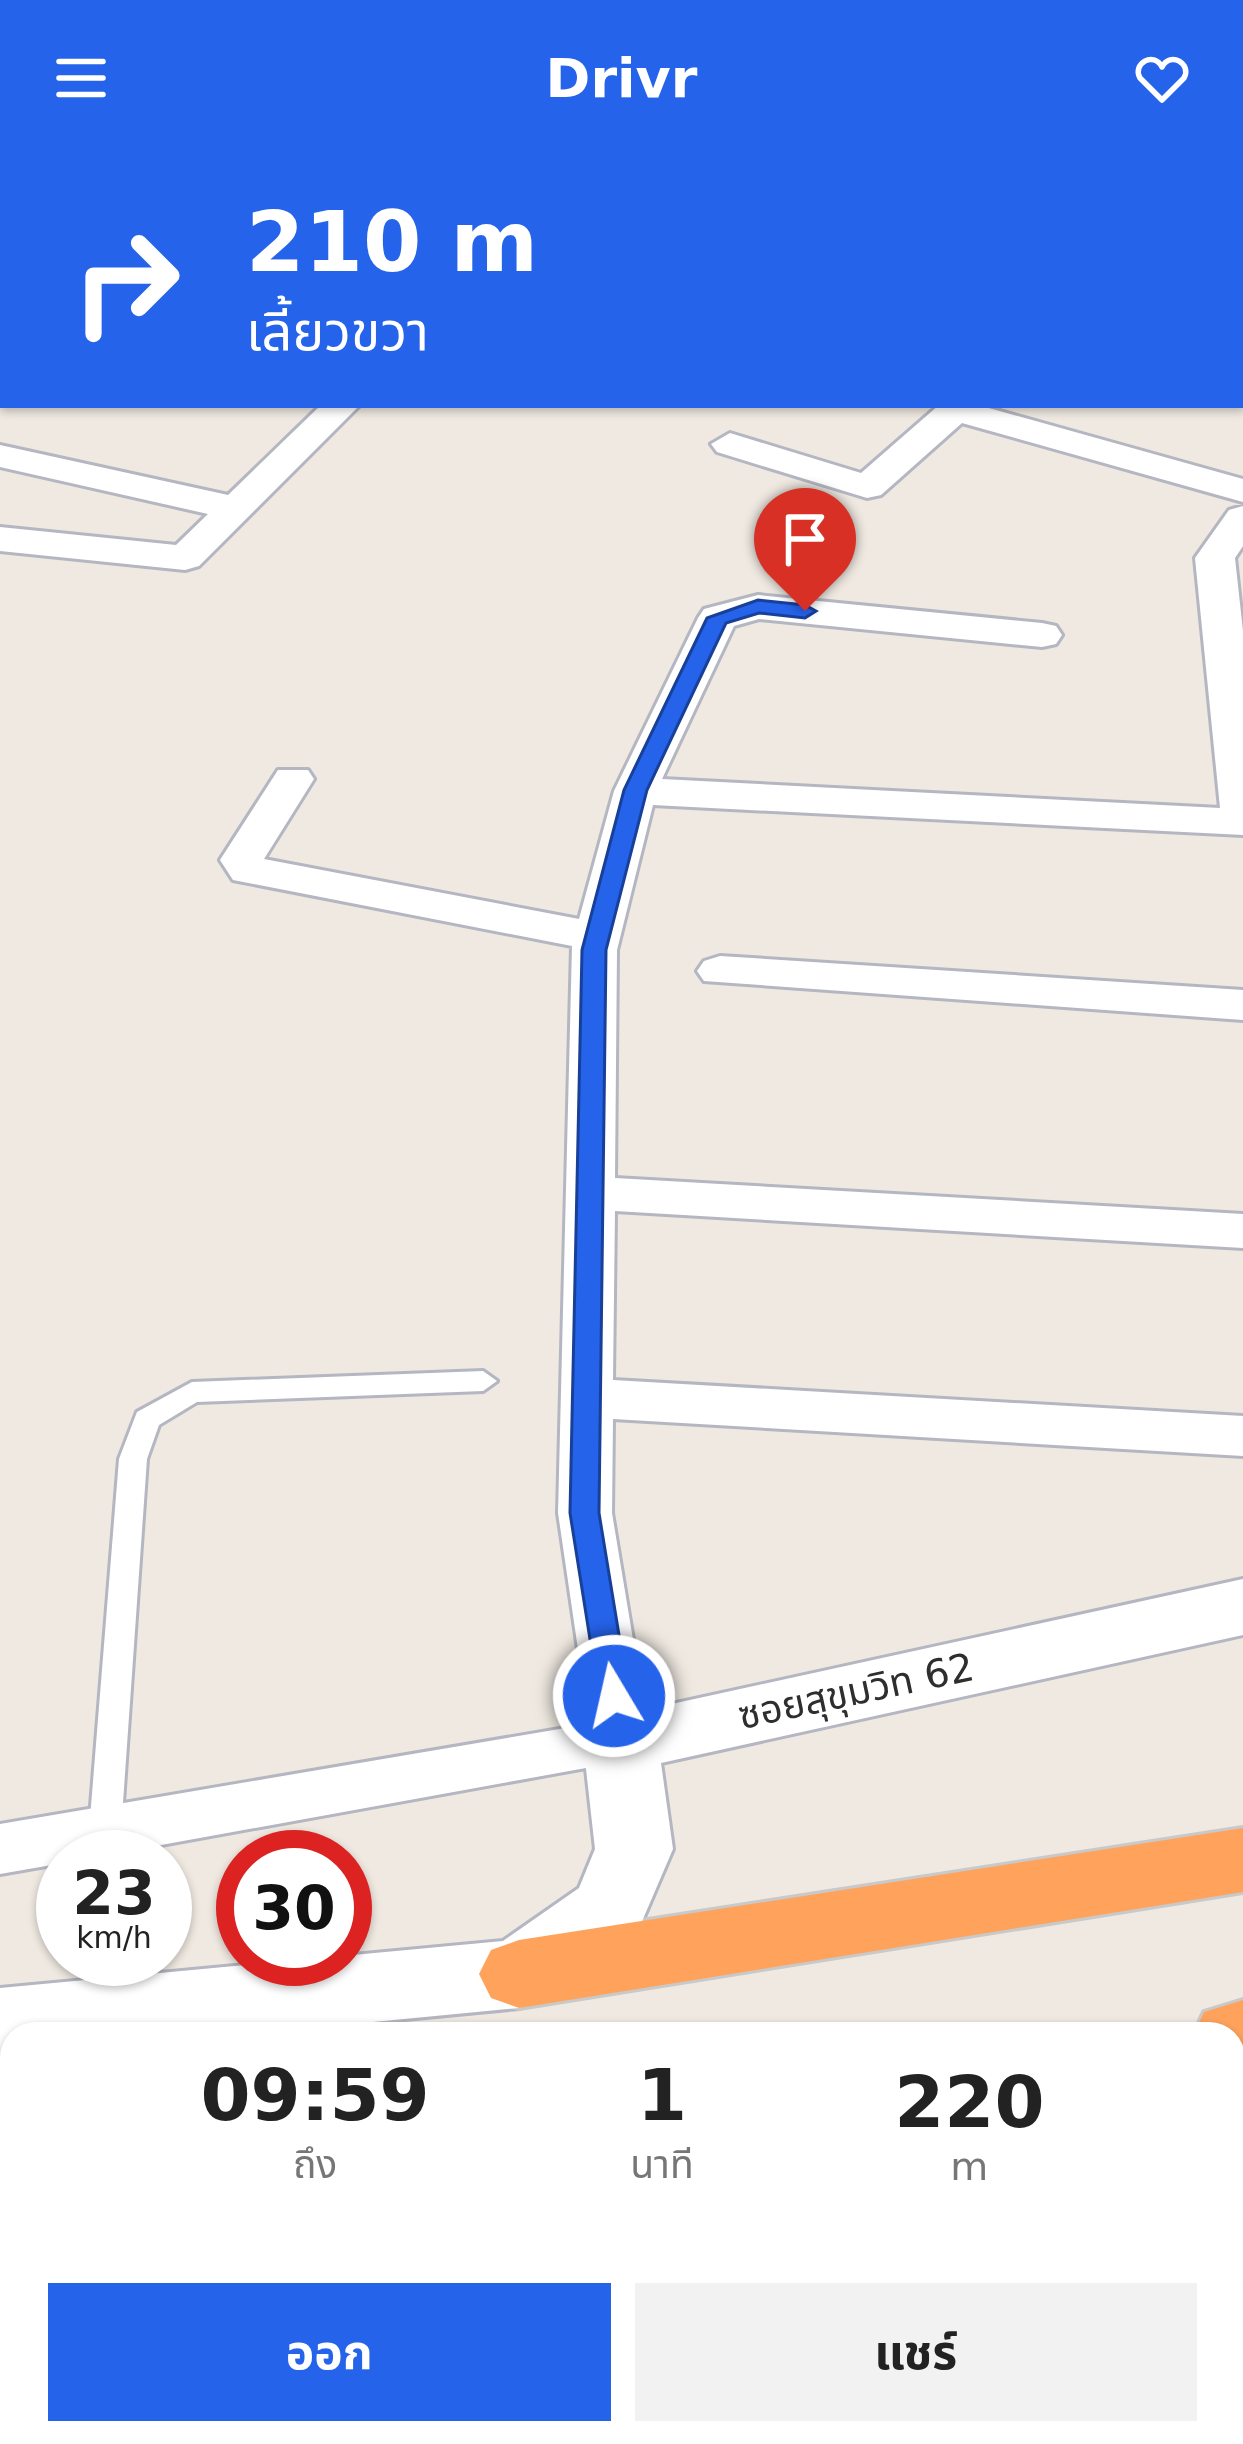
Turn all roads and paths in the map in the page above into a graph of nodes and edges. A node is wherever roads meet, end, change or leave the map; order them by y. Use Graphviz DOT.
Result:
graph roads {
  1 [pos="333,408"];
  2 [pos="730,444"];
  3 [pos="0,456"];
  4 [pos="1243,491"];
  5 [pos="234,508"];
  6 [pos="1243,518"];
  7 [pos="0,539"];
  8 [pos="1042,635"];
  9 [pos="293,779"];
  10 [pos="635,790"];
  11 [pos="1241,822"];
  12 [pos="597,937"];
  13 [pos="720,971"];
  14 [pos="1243,1006"];
  15 [pos="590,1193"];
  16 [pos="1243,1231"];
  17 [pos="483,1381"];
  18 [pos="587,1399"];
  19 [pos="1243,1436"];
  20 [pos="1243,1607"];
  21 [pos="621,1742"];
  22 [pos="105,1830"];
  23 [pos="111,1830"];
  24 [pos="36,1843"];
  25 [pos="0,1849"];
  26 [pos="1243,1860"];
  27 [pos="519,1974"];
  28 [pos="11,2022"];
  1 -- 5 [label="street"];
  2 -- 4 [label="street"];
  3 -- 5 [label="street"];
  5 -- 7 [label="street"];
  6 -- 11 [label="street"];
  8 -- 10 [label="street"];
  9 -- 12 [label="street"];
  10 -- 11 [label="street"];
  10 -- 12 [label="street"];
  12 -- 15 [label="street"];
  13 -- 14 [label="street"];
  15 -- 16 [label="street"];
  15 -- 18 [label="street"];
  17 -- 22 [label="lane"];
  18 -- 19 [label="street"];
  18 -- 21 [label="street"];
  20 -- 21 [label="street, ซอยสุขุมวิท 62"];
  21 -- 23 [label="street"];
  21 -- 27 [label="street"];
  24 -- 25 [label="street"];
  26 -- 27 [label="highway"];
  27 -- 28 [label="street"];
}
